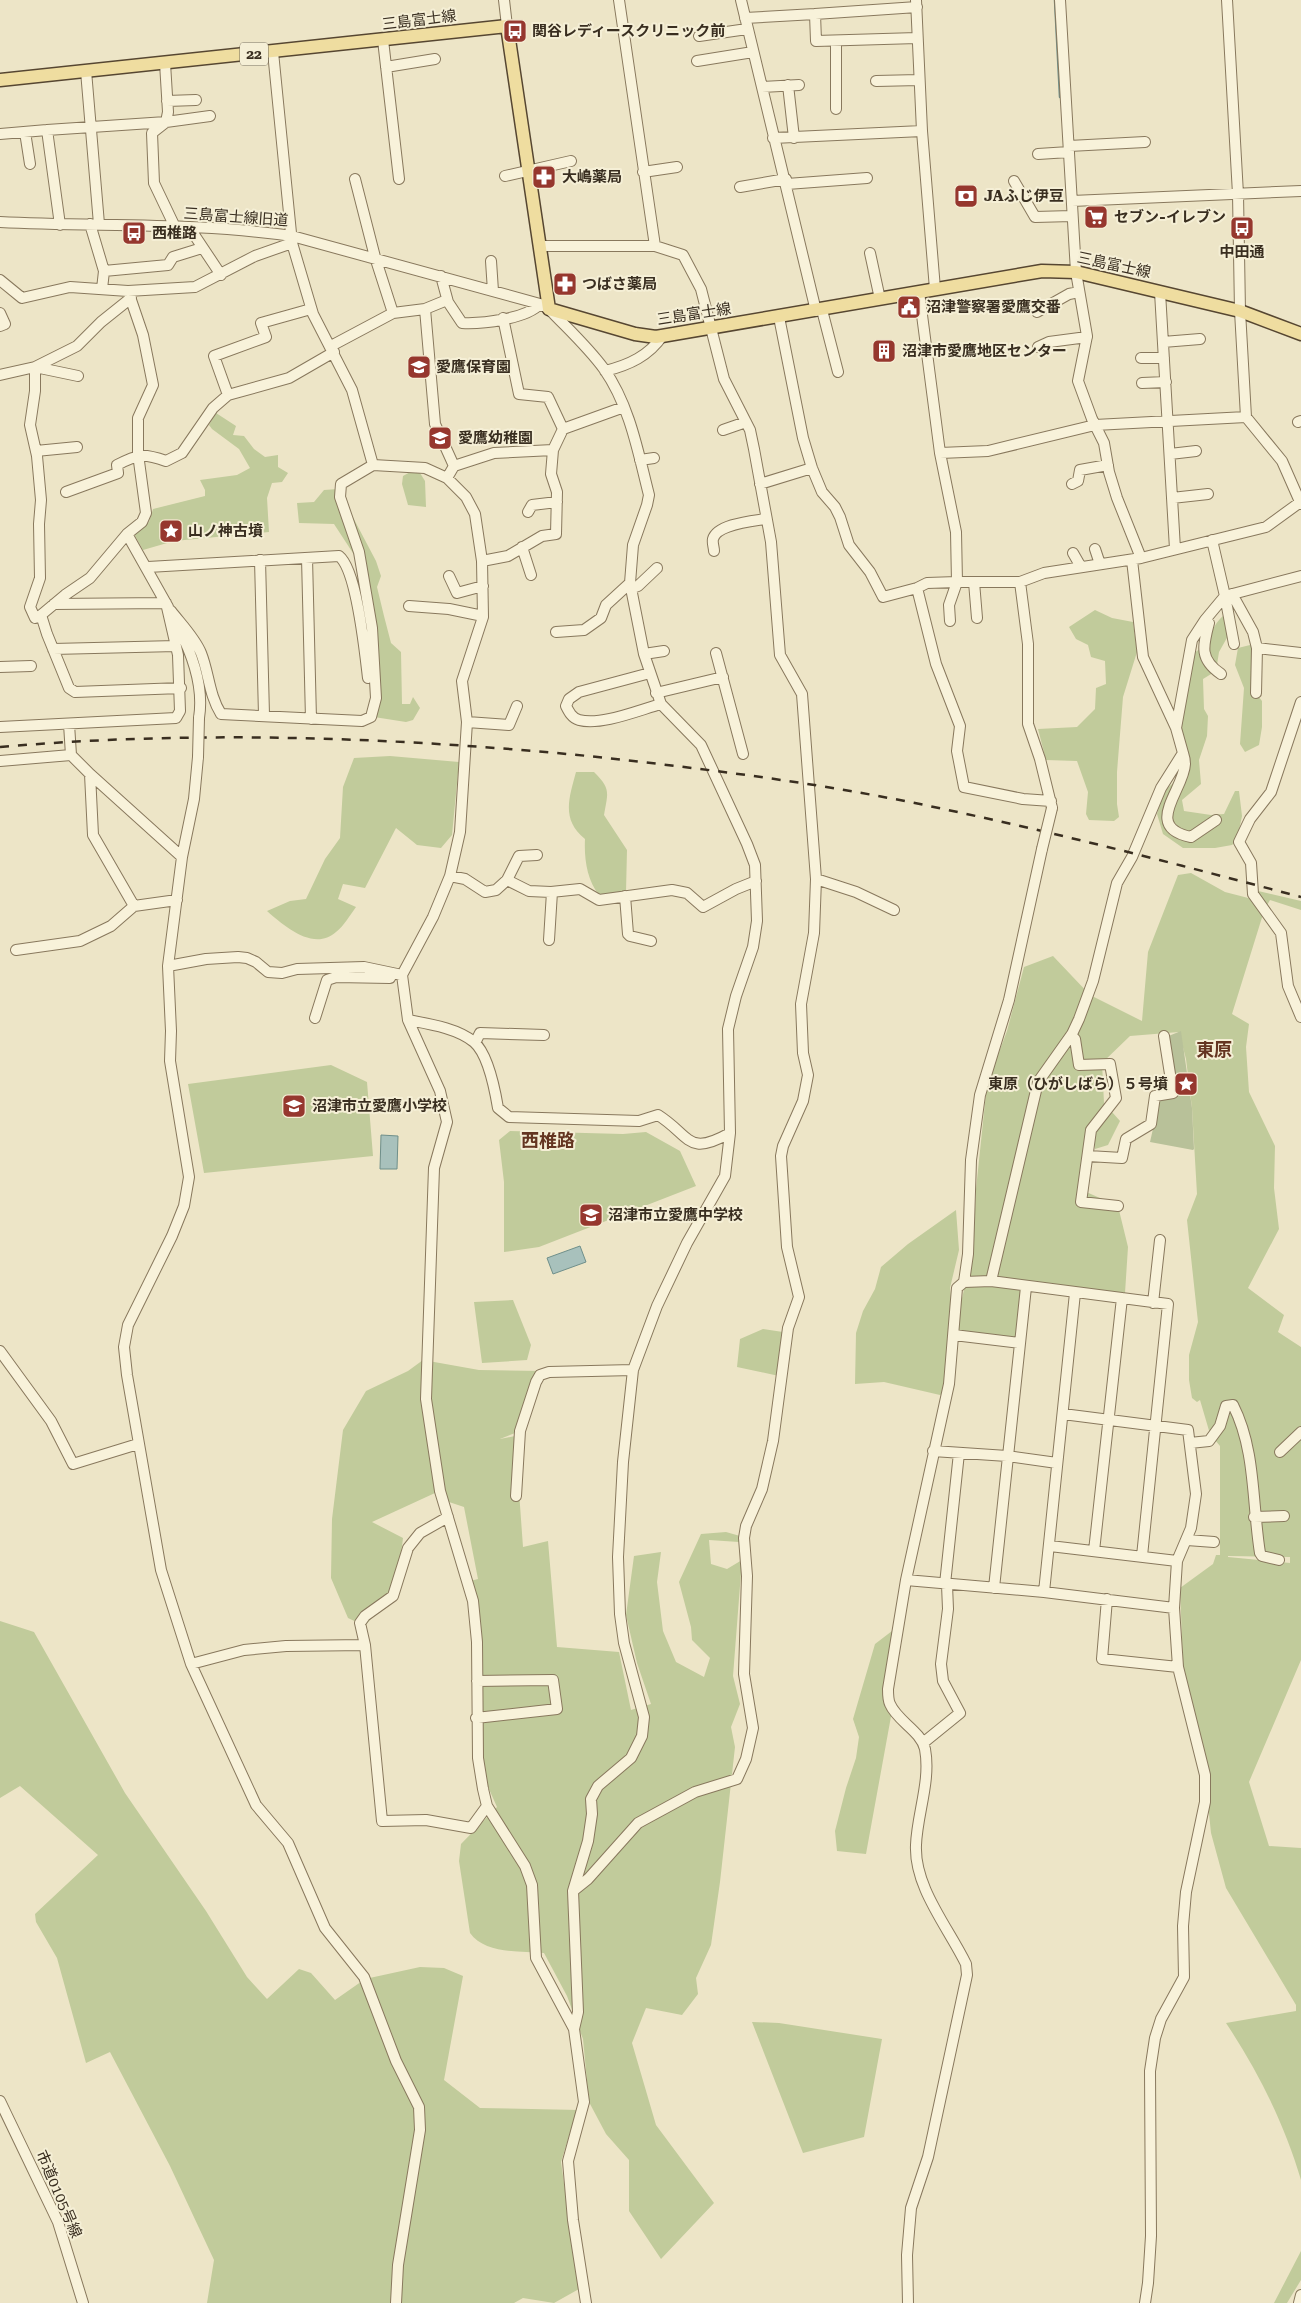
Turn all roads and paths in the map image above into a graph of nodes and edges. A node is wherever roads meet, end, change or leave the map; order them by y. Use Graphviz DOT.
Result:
graph roads {
  1 [pos="504,0"];
  2 [pos="619,0"];
  3 [pos="741,0"];
  4 [pos="1060,0"];
  5 [pos="1227,0"];
  6 [pos="916,3"];
  7 [pos="815,14"];
  8 [pos="745,18"];
  9 [pos="507,26"];
  10 [pos="747,29"];
  11 [pos="699,36"];
  12 [pos="917,38"];
  13 [pos="383,40"];
  14 [pos="836,41"];
  15 [pos="273,52"];
  16 [pos="753,52"];
  17 [pos="435,59"];
  18 [pos="697,61"];
  19 [pos="164,63"];
  20 [pos="386,66"];
  21 [pos="86,71"];
  22 [pos="0,80"];
  23 [pos="919,80"];
  24 [pos="876,81"];
  25 [pos="762,87"];
  26 [pos="196,100"];
  27 [pos="168,102"];
  28 [pos="836,109"];
  29 [pos="210,116"];
  30 [pos="166,122"];
  31 [pos="90,125"];
  32 [pos="47,130"];
  33 [pos="922,131"];
  34 [pos="25,132"];
  35 [pos="0,134"];
  36 [pos="773,138"];
  37 [pos="794,138"];
  38 [pos="1145,142"];
  39 [pos="1069,149"];
  40 [pos="1038,154"];
  41 [pos="571,161"];
  42 [pos="30,164"];
  43 [pos="677,167"];
  44 [pos="529,170"];
  45 [pos="643,172"];
  46 [pos="505,176"];
  47 [pos="867,178"];
  48 [pos="355,179"];
  49 [pos="399,179"];
  50 [pos="786,181"];
  51 [pos="1014,181"];
  52 [pos="740,187"];
  53 [pos="1301,191"];
  54 [pos="1238,194"];
  55 [pos="1072,201"];
  56 [pos="1072,216"];
  57 [pos="0,222"];
  58 [pos="94,224"];
  59 [pos="60,225"];
  60 [pos="175,227"];
  61 [pos="189,227"];
  62 [pos="292,239"];
  63 [pos="540,246"];
  64 [pos="654,246"];
  65 [pos="202,248"];
  66 [pos="870,253"];
  67 [pos="375,258"];
  68 [pos="491,261"];
  69 [pos="104,271"];
  70 [pos="1076,272"];
  71 [pos="221,275"];
  72 [pos="441,276"];
  73 [pos="0,280"];
  74 [pos="102,289"];
  75 [pos="935,289"];
  76 [pos="493,291"];
  77 [pos="919,292"];
  78 [pos="1079,292"];
  79 [pos="1160,292"];
  80 [pos="130,294"];
  81 [pos="880,299"];
  82 [pos="447,300"];
  83 [pos="545,307"];
  84 [pos="311,309"];
  85 [pos="425,309"];
  86 [pos="819,310"];
  87 [pos="1240,310"];
  88 [pos="1037,312"];
  89 [pos="0,313"];
  90 [pos="393,313"];
  91 [pos="779,317"];
  92 [pos="503,318"];
  93 [pos="0,326"];
  94 [pos="711,328"];
  95 [pos="1301,334"];
  96 [pos="663,335"];
  97 [pos="1087,337"];
  98 [pos="1200,339"];
  99 [pos="1163,342"];
  100 [pos="1038,347"];
  101 [pos="333,349"];
  102 [pos="1141,358"];
  103 [pos="1164,358"];
  104 [pos="35,367"];
  105 [pos="605,371"];
  106 [pos="838,372"];
  107 [pos="0,375"];
  108 [pos="78,376"];
  109 [pos="1166,382"];
  110 [pos="1142,383"];
  111 [pos="228,395"];
  112 [pos="624,407"];
  113 [pos="1246,417"];
  114 [pos="1168,421"];
  115 [pos="746,422"];
  116 [pos="1095,426"];
  117 [pos="562,429"];
  118 [pos="723,430"];
  119 [pos="77,447"];
  120 [pos="553,450"];
  121 [pos="36,451"];
  122 [pos="1196,451"];
  123 [pos="138,454"];
  124 [pos="940,454"];
  125 [pos="1170,454"];
  126 [pos="654,458"];
  127 [pos="640,460"];
  128 [pos="373,465"];
  129 [pos="1108,465"];
  130 [pos="454,466"];
  131 [pos="812,468"];
  132 [pos="447,478"];
  133 [pos="760,484"];
  134 [pos="1072,484"];
  135 [pos="1298,487"];
  136 [pos="66,492"];
  137 [pos="1208,494"];
  138 [pos="1172,498"];
  139 [pos="557,502"];
  140 [pos="1300,503"];
  141 [pos="528,512"];
  142 [pos="766,519"];
  143 [pos="127,534"];
  144 [pos="1212,540"];
  145 [pos="522,548"];
  146 [pos="1175,549"];
  147 [pos="1095,550"];
  148 [pos="714,551"];
  149 [pos="359,552"];
  150 [pos="1073,553"];
  151 [pos="306,558"];
  152 [pos="1136,559"];
  153 [pos="260,560"];
  154 [pos="343,560"];
  155 [pos="482,561"];
  156 [pos="1100,564"];
  157 [pos="148,567"];
  158 [pos="1081,567"];
  159 [pos="657,568"];
  160 [pos="531,575"];
  161 [pos="449,576"];
  162 [pos="1301,576"];
  163 [pos="958,582"];
  164 [pos="974,582"];
  165 [pos="1020,582"];
  166 [pos="483,586"];
  167 [pos="630,586"];
  168 [pos="917,588"];
  169 [pos="1228,595"];
  170 [pos="54,604"];
  171 [pos="409,606"];
  172 [pos="169,607"];
  173 [pos="41,615"];
  174 [pos="483,616"];
  175 [pos="977,618"];
  176 [pos="1205,620"];
  177 [pos="950,621"];
  178 [pos="556,632"];
  179 [pos="1234,644"];
  180 [pos="176,646"];
  181 [pos="1257,648"];
  182 [pos="53,650"];
  183 [pos="664,651"];
  184 [pos="716,653"];
  185 [pos="1301,653"];
  186 [pos="644,654"];
  187 [pos="32,666"];
  188 [pos="0,667"];
  189 [pos="650,673"];
  190 [pos="1221,674"];
  191 [pos="723,677"];
  192 [pos="181,688"];
  193 [pos="656,693"];
  194 [pos="1256,693"];
  195 [pos="1301,702"];
  196 [pos="661,704"];
  197 [pos="517,706"];
  198 [pos="264,715"];
  199 [pos="371,717"];
  200 [pos="311,718"];
  201 [pos="467,722"];
  202 [pos="69,724"];
  203 [pos="0,727"];
  204 [pos="1298,727"];
  205 [pos="1176,728"];
  206 [pos="1183,753"];
  207 [pos="743,754"];
  208 [pos="71,755"];
  209 [pos="0,761"];
  210 [pos="90,774"];
  211 [pos="1051,804"];
  212 [pos="1216,820"];
  213 [pos="538,855"];
  214 [pos="182,857"];
  215 [pos="450,876"];
  216 [pos="816,879"];
  217 [pos="507,880"];
  218 [pos="756,881"];
  219 [pos="552,892"];
  220 [pos="625,896"];
  221 [pos="177,900"];
  222 [pos="134,906"];
  223 [pos="894,910"];
  224 [pos="549,940"];
  225 [pos="651,941"];
  226 [pos="16,950"];
  227 [pos="168,966"];
  228 [pos="397,974"];
  229 [pos="1301,1017"];
  230 [pos="315,1018"];
  231 [pos="408,1020"];
  232 [pos="544,1035"];
  233 [pos="1070,1036"];
  234 [pos="1164,1036"];
  235 [pos="475,1043"];
  236 [pos="730,1133"];
  237 [pos="1088,1156"];
  238 [pos="1118,1206"];
  239 [pos="1160,1240"];
  240 [pos="991,1281"];
  241 [pos="964,1282"];
  242 [pos="1026,1287"];
  243 [pos="1075,1293"];
  244 [pos="1122,1298"];
  245 [pos="1153,1302"];
  246 [pos="954,1335"];
  247 [pos="1020,1343"];
  248 [pos="0,1351"];
  249 [pos="633,1370"];
  250 [pos="1063,1414"];
  251 [pos="1110,1420"];
  252 [pos="1156,1425"];
  253 [pos="1301,1432"];
  254 [pos="138,1444"];
  255 [pos="1190,1444"];
  256 [pos="933,1451"];
  257 [pos="1280,1452"];
  258 [pos="959,1453"];
  259 [pos="1007,1456"];
  260 [pos="1057,1463"];
  261 [pos="516,1496"];
  262 [pos="1254,1516"];
  263 [pos="1284,1516"];
  264 [pos="448,1517"];
  265 [pos="1186,1540"];
  266 [pos="1214,1542"];
  267 [pos="1050,1546"];
  268 [pos="1094,1551"];
  269 [pos="1142,1556"];
  270 [pos="1280,1560"];
  271 [pos="1177,1561"];
  272 [pos="906,1580"];
  273 [pos="946,1584"];
  274 [pos="994,1588"];
  275 [pos="1044,1592"];
  276 [pos="1107,1599"];
  277 [pos="1174,1608"];
  278 [pos="364,1645"];
  279 [pos="191,1664"];
  280 [pos="1178,1667"];
  281 [pos="477,1681"];
  282 [pos="476,1718"];
  283 [pos="923,1742"];
  284 [pos="487,1806"];
  285 [pos="573,1891"];
  286 [pos="574,2029"];
  287 [pos="0,2100"];
  288 [pos="1301,2295"];
  289 [pos="83,2303"];
  290 [pos="396,2303"];
  291 [pos="586,2303"];
  292 [pos="908,2303"];
  293 [pos="1145,2303"];
  294 [pos="1299,2303"];
  1 -- 9 [label="street"];
  2 -- 45 [label="street"];
  3 -- 8 [label="street"];
  4 -- 39 [label="street"];
  5 -- 54 [label="street"];
  6 -- 7 [label="street"];
  6 -- 12 [label="street"];
  7 -- 8 [label="street"];
  7 -- 14 [label="street"];
  8 -- 10 [label="street"];
  9 -- 13 [label="main road, 三島富士線 / 22"];
  9 -- 44 [label="main road"];
  10 -- 11 [label="street"];
  10 -- 16 [label="street"];
  12 -- 14 [label="street"];
  12 -- 23 [label="street"];
  13 -- 15 [label="main road, 三島富士線 / 22"];
  13 -- 20 [label="street"];
  14 -- 28 [label="street"];
  15 -- 19 [label="main road, 三島富士線 / 22"];
  15 -- 62 [label="street"];
  16 -- 18 [label="street"];
  16 -- 25 [label="street"];
  17 -- 20 [label="street"];
  19 -- 21 [label="main road, 三島富士線 / 22"];
  19 -- 27 [label="street"];
  20 -- 49 [label="street"];
  21 -- 22 [label="main road, 三島富士線 / 22"];
  21 -- 31 [label="street"];
  23 -- 24 [label="street"];
  23 -- 33 [label="street"];
  25 -- 36 [label="street"];
  25 -- 37 [label="street"];
  26 -- 27 [label="street"];
  27 -- 30 [label="street"];
  29 -- 30 [label="street"];
  30 -- 31 [label="street"];
  30 -- 60 [label="street"];
  31 -- 32 [label="street"];
  31 -- 58 [label="street"];
  32 -- 34 [label="street"];
  32 -- 59 [label="street"];
  33 -- 37 [label="street"];
  33 -- 75 [label="street"];
  34 -- 35 [label="street"];
  34 -- 42 [label="street"];
  36 -- 37 [label="street"];
  36 -- 50 [label="street"];
  38 -- 39 [label="street"];
  39 -- 40 [label="street"];
  39 -- 55 [label="street"];
  41 -- 44 [label="street"];
  43 -- 45 [label="street"];
  44 -- 46 [label="street"];
  44 -- 63 [label="main road"];
  45 -- 64 [label="street"];
  47 -- 50 [label="street"];
  48 -- 67 [label="street"];
  50 -- 52 [label="street"];
  50 -- 86 [label="street"];
  51 -- 56 [label="street"];
  53 -- 54 [label="street"];
  54 -- 55 [label="street"];
  54 -- 87 [label="street"];
  55 -- 56 [label="street"];
  56 -- 70 [label="street"];
  57 -- 59 [label="street, 三島富士線旧道"];
  58 -- 59 [label="street, 三島富士線旧道"];
  58 -- 60 [label="street, 三島富士線旧道"];
  58 -- 69 [label="street"];
  60 -- 61 [label="street, 三島富士線旧道"];
  61 -- 62 [label="street, 三島富士線旧道"];
  61 -- 65 [label="street"];
  62 -- 67 [label="street, 三島富士線旧道"];
  62 -- 71 [label="street"];
  62 -- 84 [label="street"];
  63 -- 64 [label="street"];
  63 -- 83 [label="main road"];
  64 -- 94 [label="street"];
  65 -- 69 [label="street"];
  65 -- 71 [label="street"];
  66 -- 81 [label="street"];
  67 -- 72 [label="street, 三島富士線旧道"];
  67 -- 90 [label="street"];
  68 -- 76 [label="street"];
  69 -- 74 [label="street"];
  70 -- 75 [label="main road, 三島富士線"];
  70 -- 78 [label="street"];
  70 -- 79 [label="main road, 三島富士線"];
  71 -- 80 [label="street"];
  72 -- 76 [label="street, 三島富士線旧道"];
  72 -- 82 [label="street"];
  73 -- 74 [label="street"];
  74 -- 80 [label="street"];
  75 -- 77 [label="main road, 三島富士線"];
  76 -- 83 [label="street, 三島富士線旧道"];
  77 -- 81 [label="main road, 三島富士線"];
  77 -- 124 [label="street"];
  78 -- 88 [label="street"];
  78 -- 97 [label="street"];
  79 -- 87 [label="main road, 三島富士線"];
  79 -- 99 [label="street"];
  80 -- 104 [label="street"];
  80 -- 123 [label="street"];
  81 -- 86 [label="main road, 三島富士線"];
  82 -- 85 [label="street"];
  82 -- 92 [label="street"];
  83 -- 92 [label="street"];
  83 -- 96 [label="main road, 三島富士線"];
  83 -- 105 [label="street"];
  84 -- 101 [label="street"];
  84 -- 111 [label="street"];
  85 -- 90 [label="street"];
  85 -- 130 [label="street"];
  86 -- 91 [label="main road, 三島富士線"];
  86 -- 106 [label="street"];
  87 -- 95 [label="main road, 三島富士線"];
  87 -- 113 [label="street"];
  89 -- 93 [label="street"];
  90 -- 101 [label="street"];
  91 -- 94 [label="main road, 三島富士線"];
  91 -- 131 [label="street"];
  92 -- 117 [label="street"];
  94 -- 96 [label="main road, 三島富士線"];
  94 -- 115 [label="street"];
  96 -- 105 [label="street"];
  97 -- 100 [label="street"];
  97 -- 116 [label="street"];
  98 -- 99 [label="street"];
  99 -- 103 [label="street"];
  101 -- 111 [label="street"];
  101 -- 128 [label="street"];
  102 -- 103 [label="street"];
  103 -- 109 [label="street"];
  104 -- 107 [label="street"];
  104 -- 108 [label="street"];
  104 -- 121 [label="street"];
  105 -- 112 [label="street"];
  109 -- 110 [label="street"];
  109 -- 114 [label="street"];
  111 -- 123 [label="street"];
  112 -- 117 [label="street"];
  112 -- 127 [label="street"];
  113 -- 114 [label="street"];
  113 -- 135 [label="street"];
  114 -- 116 [label="street"];
  114 -- 125 [label="street"];
  115 -- 118 [label="street"];
  115 -- 133 [label="street"];
  116 -- 124 [label="street"];
  116 -- 129 [label="street"];
  117 -- 120 [label="street"];
  119 -- 121 [label="street"];
  120 -- 130 [label="street"];
  120 -- 139 [label="street"];
  121 -- 173 [label="street"];
  122 -- 125 [label="street"];
  123 -- 136 [label="street"];
  123 -- 143 [label="street"];
  124 -- 163 [label="street"];
  125 -- 138 [label="street"];
  126 -- 127 [label="street"];
  127 -- 167 [label="street"];
  128 -- 132 [label="street"];
  128 -- 149 [label="street"];
  129 -- 134 [label="street"];
  129 -- 152 [label="street"];
  130 -- 132 [label="street"];
  131 -- 133 [label="street"];
  131 -- 168 [label="street"];
  132 -- 155 [label="street"];
  133 -- 142 [label="street"];
  135 -- 140 [label="street"];
  137 -- 138 [label="street"];
  138 -- 146 [label="street"];
  139 -- 141 [label="street"];
  139 -- 145 [label="street"];
  140 -- 144 [label="street"];
  142 -- 148 [label="street"];
  142 -- 216 [label="street"];
  143 -- 157 [label="street"];
  143 -- 170 [label="street"];
  144 -- 146 [label="street"];
  144 -- 169 [label="street"];
  145 -- 155 [label="street"];
  145 -- 160 [label="street"];
  146 -- 152 [label="street"];
  147 -- 156 [label="street"];
  149 -- 154 [label="street"];
  149 -- 199 [label="street"];
  150 -- 158 [label="street"];
  151 -- 153 [label="street"];
  151 -- 154 [label="street"];
  151 -- 200 [label="street"];
  152 -- 156 [label="street"];
  152 -- 205 [label="street"];
  153 -- 157 [label="street"];
  153 -- 198 [label="street"];
  154 -- 199 [label="street"];
  155 -- 166 [label="street"];
  156 -- 158 [label="street"];
  157 -- 172 [label="street"];
  158 -- 165 [label="street"];
  159 -- 167 [label="street"];
  161 -- 166 [label="street"];
  162 -- 169 [label="street"];
  163 -- 164 [label="street"];
  163 -- 168 [label="street"];
  163 -- 177 [label="street"];
  164 -- 165 [label="street"];
  164 -- 175 [label="street"];
  165 -- 211 [label="street"];
  166 -- 174 [label="street"];
  167 -- 178 [label="street"];
  167 -- 186 [label="street"];
  168 -- 211 [label="street"];
  169 -- 176 [label="street"];
  169 -- 179 [label="street"];
  169 -- 181 [label="street"];
  170 -- 172 [label="street"];
  170 -- 173 [label="street"];
  171 -- 174 [label="street"];
  172 -- 180 [label="street"];
  172 -- 198 [label="street"];
  172 -- 214 [label="street, bridge"];
  173 -- 182 [label="street"];
  174 -- 201 [label="street"];
  176 -- 190 [label="street"];
  176 -- 205 [label="street"];
  180 -- 182 [label="street"];
  180 -- 192 [label="street"];
  181 -- 185 [label="street"];
  181 -- 194 [label="street"];
  182 -- 192 [label="street"];
  183 -- 186 [label="street"];
  184 -- 191 [label="street"];
  186 -- 189 [label="street"];
  187 -- 188 [label="street"];
  189 -- 193 [label="street"];
  189 -- 196 [label="street"];
  191 -- 193 [label="street"];
  191 -- 207 [label="street"];
  192 -- 202 [label="street"];
  193 -- 196 [label="street"];
  195 -- 204 [label="street"];
  196 -- 218 [label="street"];
  197 -- 201 [label="street"];
  198 -- 200 [label="street"];
  199 -- 200 [label="street"];
  201 -- 215 [label="street"];
  202 -- 203 [label="street"];
  202 -- 208 [label="street"];
  204 -- 229 [label="street"];
  205 -- 206 [label="street"];
  206 -- 212 [label="street"];
  206 -- 233 [label="street"];
  208 -- 209 [label="street"];
  208 -- 210 [label="street"];
  210 -- 214 [label="street"];
  210 -- 222 [label="street"];
  211 -- 241 [label="street, bridge"];
  213 -- 217 [label="street"];
  214 -- 221 [label="street"];
  215 -- 217 [label="street"];
  215 -- 228 [label="street"];
  216 -- 223 [label="street"];
  216 -- 285 [label="street"];
  217 -- 219 [label="street"];
  218 -- 220 [label="street"];
  218 -- 236 [label="street"];
  219 -- 220 [label="street"];
  219 -- 224 [label="street"];
  220 -- 225 [label="street"];
  221 -- 222 [label="street"];
  221 -- 227 [label="street"];
  222 -- 226 [label="street"];
  227 -- 228 [label="street"];
  227 -- 254 [label="street"];
  228 -- 230 [label="street"];
  228 -- 231 [label="street"];
  231 -- 235 [label="street"];
  231 -- 264 [label="street"];
  232 -- 235 [label="street"];
  233 -- 237 [label="street"];
  233 -- 240 [label="street"];
  234 -- 237 [label="street"];
  235 -- 236 [label="street"];
  236 -- 249 [label="street"];
  237 -- 238 [label="street"];
  239 -- 245 [label="street"];
  240 -- 241 [label="street"];
  240 -- 242 [label="street"];
  241 -- 246 [label="street"];
  242 -- 243 [label="street"];
  242 -- 247 [label="street"];
  243 -- 244 [label="street"];
  243 -- 250 [label="street"];
  244 -- 245 [label="street"];
  244 -- 251 [label="street"];
  245 -- 252 [label="street"];
  246 -- 247 [label="street"];
  246 -- 256 [label="street"];
  247 -- 259 [label="street"];
  248 -- 254 [label="street"];
  249 -- 261 [label="street"];
  249 -- 285 [label="street"];
  250 -- 251 [label="street"];
  250 -- 260 [label="street"];
  251 -- 252 [label="street"];
  251 -- 268 [label="street"];
  252 -- 255 [label="street"];
  252 -- 269 [label="street"];
  253 -- 257 [label="street"];
  254 -- 279 [label="street"];
  255 -- 262 [label="street"];
  255 -- 265 [label="street"];
  256 -- 258 [label="street"];
  256 -- 272 [label="street"];
  258 -- 259 [label="street"];
  258 -- 273 [label="street"];
  259 -- 260 [label="street"];
  259 -- 274 [label="street"];
  260 -- 267 [label="street"];
  262 -- 263 [label="street"];
  262 -- 270 [label="street"];
  264 -- 278 [label="street"];
  264 -- 281 [label="street"];
  265 -- 266 [label="street"];
  265 -- 271 [label="street"];
  267 -- 268 [label="street"];
  267 -- 275 [label="street"];
  268 -- 269 [label="street"];
  269 -- 271 [label="street"];
  271 -- 277 [label="street"];
  272 -- 273 [label="street"];
  272 -- 283 [label="street"];
  273 -- 274 [label="street"];
  273 -- 283 [label="street"];
  274 -- 275 [label="street"];
  275 -- 276 [label="street"];
  276 -- 277 [label="street"];
  276 -- 280 [label="street"];
  277 -- 280 [label="street"];
  278 -- 279 [label="street"];
  278 -- 284 [label="street"];
  279 -- 290 [label="street"];
  280 -- 293 [label="street"];
  281 -- 282 [label="street"];
  281 -- 282 [label="street"];
  282 -- 284 [label="street"];
  283 -- 292 [label="street"];
  284 -- 286 [label="street"];
  285 -- 286 [label="street"];
  286 -- 291 [label="street"];
  287 -- 289 [label="street, 市道0105号線"];
  288 -- 294 [label="street"];
}
